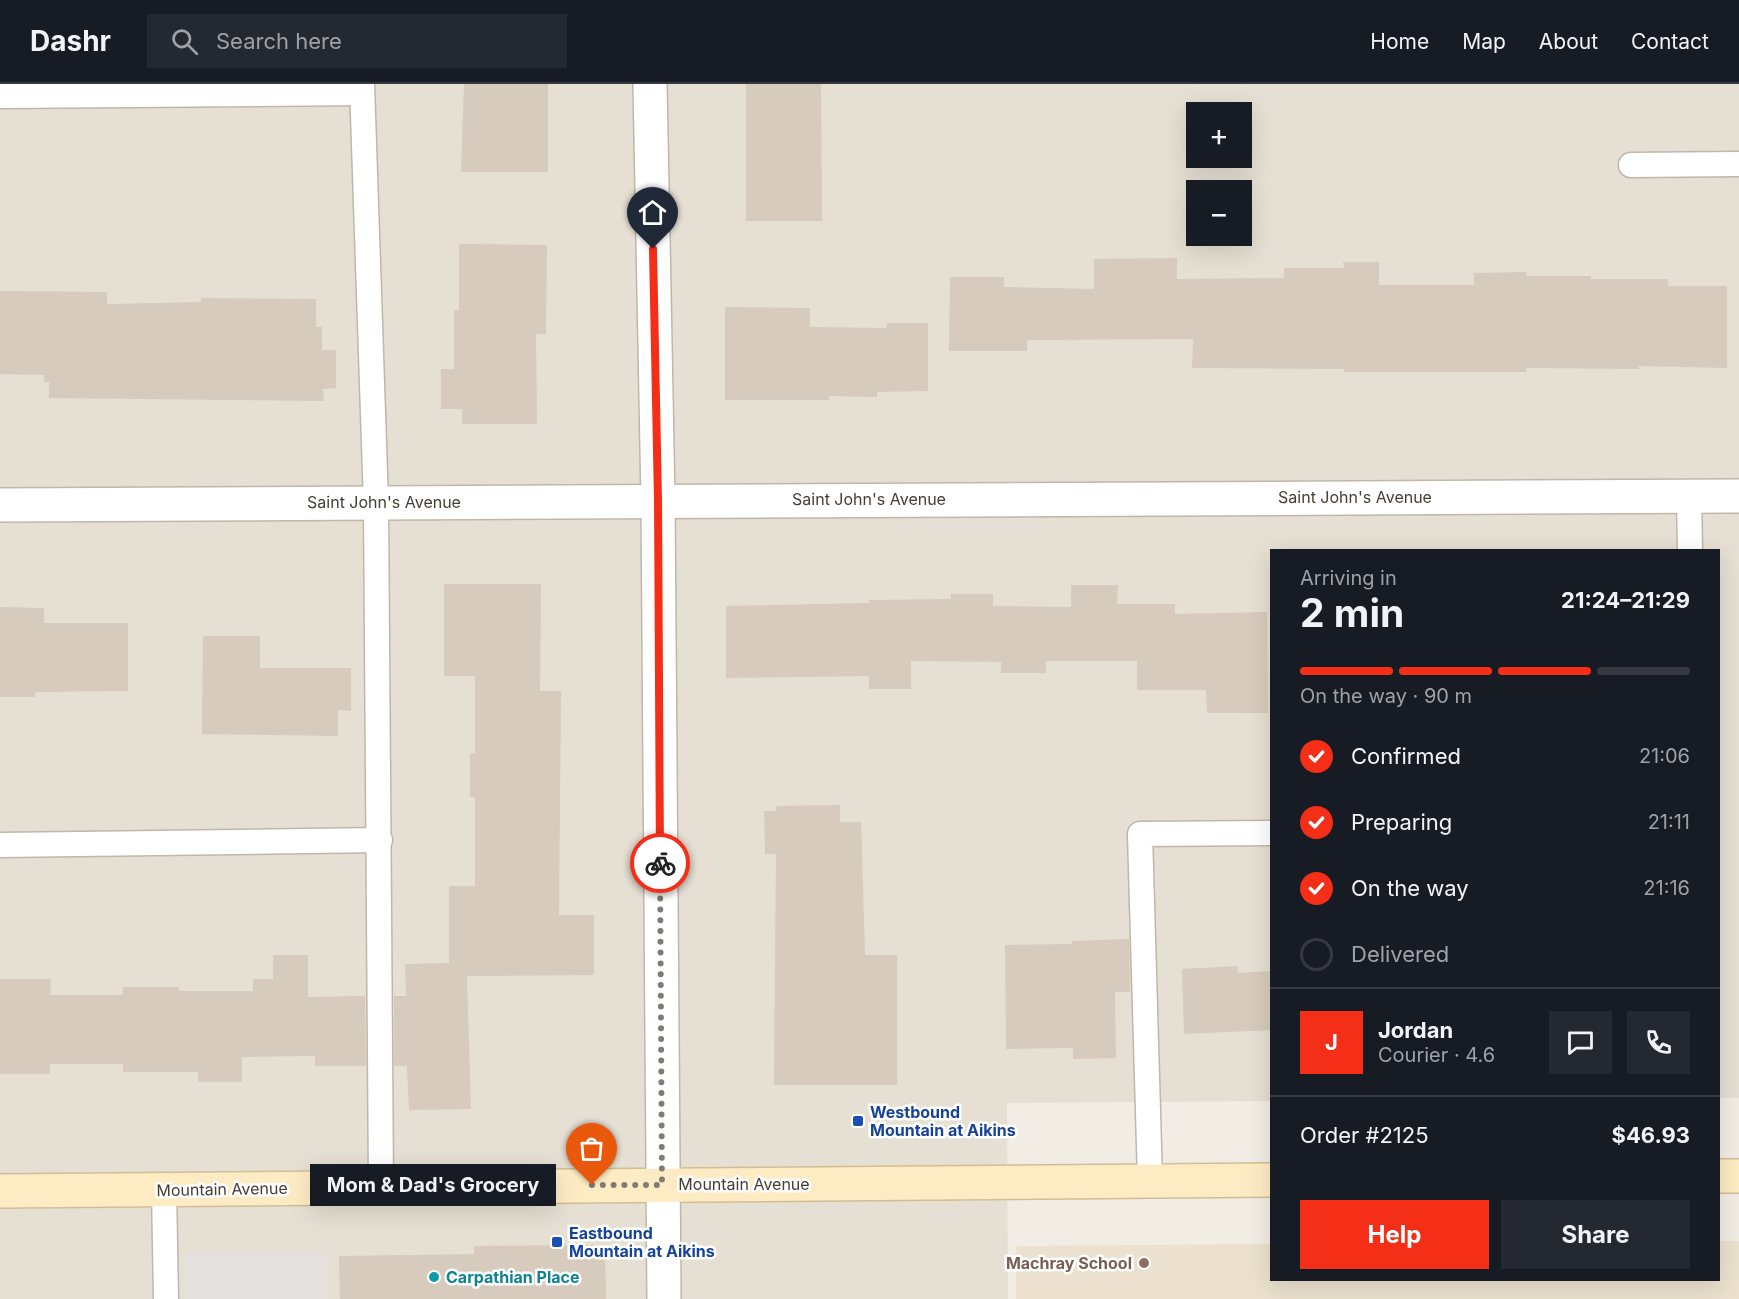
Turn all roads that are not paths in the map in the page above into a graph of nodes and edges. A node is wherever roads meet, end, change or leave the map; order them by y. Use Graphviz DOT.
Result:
graph roads {
  1 [pos="650,84"];
  2 [pos="362,89"];
  3 [pos="0,96"];
  4 [pos="1739,164"];
  5 [pos="1631,165"];
  6 [pos="1689,496"];
  7 [pos="1739,496"];
  8 [pos="658,500"];
  9 [pos="376,502"];
  10 [pos="0,505"];
  11 [pos="1690,549"];
  12 [pos="1270,833"];
  13 [pos="380,840"];
  14 [pos="0,845"];
  15 [pos="1720,1176"];
  16 [pos="1739,1176"];
  17 [pos="1270,1180"];
  18 [pos="1150,1181"];
  19 [pos="662,1185"];
  20 [pos="381,1187"];
  21 [pos="164,1189"];
  22 [pos="0,1191"];
  23 [pos="166,1299"];
  24 [pos="664,1299"];
  1 -- 8 [label="street"];
  2 -- 3 [label="lane"];
  2 -- 9 [label="lane"];
  4 -- 5 [label="lane"];
  6 -- 7 [label="street, Saint John's Avenue"];
  6 -- 8 [label="street, Saint John's Avenue"];
  6 -- 11 [label="lane"];
  8 -- 9 [label="street, Saint John's Avenue"];
  8 -- 19 [label="street"];
  9 -- 10 [label="street, Saint John's Avenue"];
  9 -- 13 [label="lane"];
  12 -- 18 [label="lane"];
  13 -- 14 [label="lane"];
  13 -- 20 [label="lane"];
  15 -- 16 [label="main road"];
  17 -- 18 [label="main road, Mountain Avenue"];
  18 -- 19 [label="main road, Mountain Avenue"];
  19 -- 20 [label="main road, Mountain Avenue"];
  19 -- 24 [label="street"];
  20 -- 21 [label="main road, Mountain Avenue"];
  21 -- 22 [label="main road, Mountain Avenue"];
  21 -- 23 [label="lane"];
}
